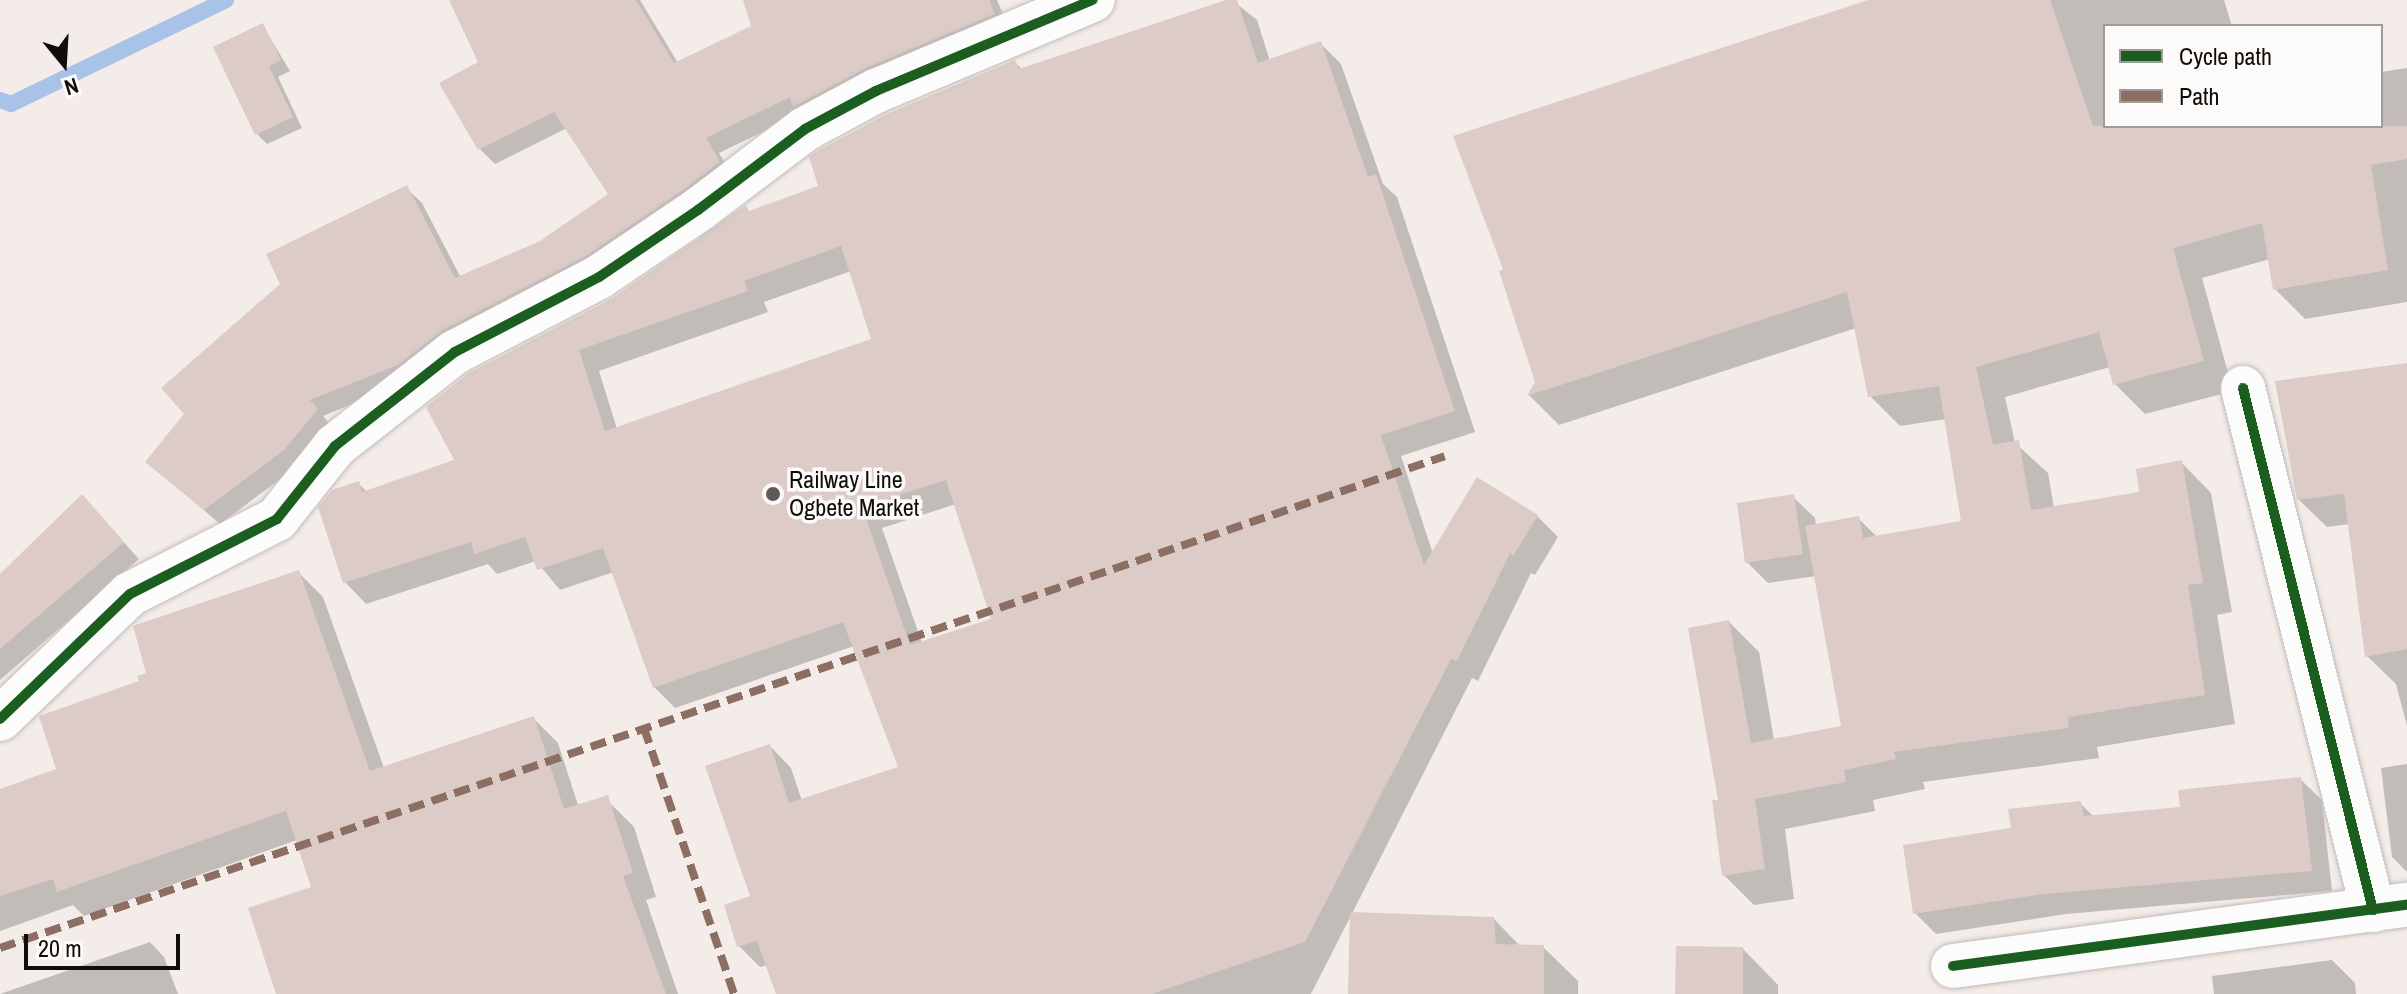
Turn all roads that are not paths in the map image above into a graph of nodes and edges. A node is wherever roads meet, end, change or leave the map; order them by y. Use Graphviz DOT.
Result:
graph roads {
  1 [pos="1093,0"];
  2 [pos="2243,388"];
  3 [pos="0,719"];
  4 [pos="2390,908"];
  5 [pos="1953,966"];
  1 -- 3 [label="street"];
  2 -- 4 [label="street"];
  4 -- 5 [label="street"];
}
